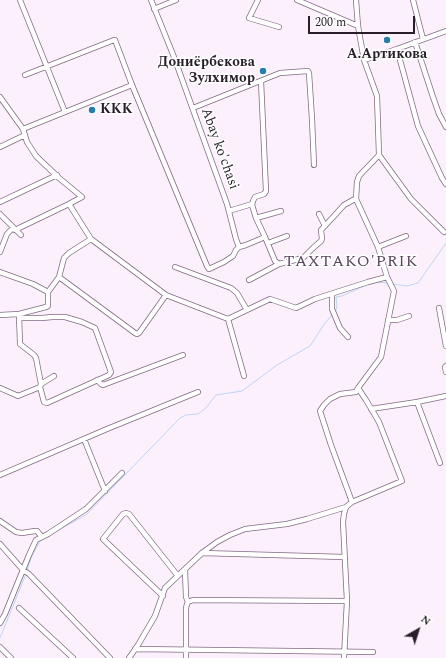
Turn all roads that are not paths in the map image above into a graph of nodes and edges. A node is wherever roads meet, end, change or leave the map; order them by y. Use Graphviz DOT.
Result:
graph roads {
  1 [pos="20,0"];
  2 [pos="151,0"];
  3 [pos="176,0"];
  4 [pos="258,0"];
  5 [pos="297,0"];
  6 [pos="356,0"];
  7 [pos="413,0"];
  8 [pos="154,9"];
  9 [pos="358,26"];
  10 [pos="279,27"];
  11 [pos="446,31"];
  12 [pos="423,39"];
  13 [pos="415,42"];
  14 [pos="397,49"];
  15 [pos="364,60"];
  16 [pos="46,67"];
  17 [pos="25,75"];
  18 [pos="261,81"];
  19 [pos="132,86"];
  20 [pos="0,97"];
  21 [pos="193,108"];
  22 [pos="65,112"];
  23 [pos="446,127"];
  24 [pos="22,129"];
  25 [pos="25,135"];
  26 [pos="0,147"];
  27 [pos="379,155"];
  28 [pos="314,165"];
  29 [pos="57,175"];
  30 [pos="446,184"];
  31 [pos="356,199"];
  32 [pos="0,202"];
  33 [pos="69,204"];
  34 [pos="252,204"];
  35 [pos="229,211"];
  36 [pos="281,211"];
  37 [pos="0,214"];
  38 [pos="319,214"];
  39 [pos="256,218"];
  40 [pos="325,226"];
  41 [pos="14,229"];
  42 [pos="444,232"];
  43 [pos="21,235"];
  44 [pos="287,236"];
  45 [pos="406,236"];
  46 [pos="265,237"];
  47 [pos="91,239"];
  48 [pos="268,243"];
  49 [pos="239,247"];
  50 [pos="378,247"];
  51 [pos="0,252"];
  52 [pos="279,264"];
  53 [pos="175,267"];
  54 [pos="209,269"];
  55 [pos="1,274"];
  56 [pos="202,276"];
  57 [pos="59,277"];
  58 [pos="387,278"];
  59 [pos="249,280"];
  60 [pos="48,292"];
  61 [pos="332,294"];
  62 [pos="166,295"];
  63 [pos="439,308"];
  64 [pos="248,310"];
  65 [pos="0,315"];
  66 [pos="19,316"];
  67 [pos="409,316"];
  68 [pos="228,319"];
  69 [pos="388,320"];
  70 [pos="348,337"];
  71 [pos="446,346"];
  72 [pos="183,355"];
  73 [pos="446,366"];
  74 [pos="446,372"];
  75 [pos="54,376"];
  76 [pos="244,376"];
  77 [pos="97,380"];
  78 [pos="40,385"];
  79 [pos="0,388"];
  80 [pos="358,388"];
  81 [pos="198,392"];
  82 [pos="446,396"];
  83 [pos="417,402"];
  84 [pos="371,409"];
  85 [pos="84,439"];
  86 [pos="440,463"];
  87 [pos="122,473"];
  88 [pos="0,475"];
  89 [pos="105,491"];
  90 [pos="352,502"];
  91 [pos="346,507"];
  92 [pos="2,522"];
  93 [pos="0,528"];
  94 [pos="42,537"];
  95 [pos="0,544"];
  96 [pos="202,553"];
  97 [pos="344,557"];
  98 [pos="22,570"];
  99 [pos="185,570"];
  100 [pos="178,576"];
  101 [pos="163,596"];
  102 [pos="347,601"];
  103 [pos="188,602"];
  104 [pos="19,608"];
  105 [pos="0,623"];
  106 [pos="0,647"];
  107 [pos="135,649"];
  108 [pos="186,650"];
  109 [pos="344,651"];
  110 [pos="373,652"];
  111 [pos="11,658"];
  112 [pos="73,658"];
  113 [pos="110,658"];
  114 [pos="129,658"];
  115 [pos="186,658"];
  116 [pos="344,658"];
  1 -- 16 [label="street"];
  2 -- 8 [label="street, Abay ko'chasi"];
  3 -- 8 [label="street"];
  4 -- 10 [label="street"];
  5 -- 9 [label="street"];
  6 -- 9 [label="street"];
  7 -- 12 [label="street"];
  8 -- 21 [label="street, Abay ko'chasi"];
  9 -- 15 [label="street"];
  11 -- 12 [label="street"];
  12 -- 13 [label="street"];
  13 -- 14 [label="street"];
  13 -- 23 [label="street"];
  14 -- 15 [label="street"];
  14 -- 30 [label="street"];
  15 -- 27 [label="street"];
  16 -- 17 [label="street"];
  16 -- 19 [label="street"];
  16 -- 22 [label="street"];
  18 -- 21 [label="street"];
  18 -- 28 [label="street"];
  18 -- 34 [label="street"];
  19 -- 22 [label="street"];
  19 -- 54 [label="street"];
  20 -- 24 [label="street"];
  21 -- 35 [label="street, Abay ko'chasi"];
  22 -- 24 [label="street"];
  24 -- 25 [label="street"];
  25 -- 26 [label="street"];
  25 -- 29 [label="street"];
  27 -- 31 [label="street"];
  27 -- 42 [label="street"];
  29 -- 32 [label="street"];
  29 -- 33 [label="street"];
  31 -- 40 [label="street"];
  31 -- 50 [label="street"];
  33 -- 41 [label="street"];
  33 -- 47 [label="street"];
  34 -- 35 [label="street"];
  34 -- 39 [label="street"];
  35 -- 49 [label="street, Abay ko'chasi"];
  36 -- 39 [label="street"];
  37 -- 41 [label="street"];
  38 -- 40 [label="street"];
  39 -- 46 [label="street"];
  40 -- 52 [label="street"];
  41 -- 43 [label="street"];
  41 -- 51 [label="street"];
  44 -- 48 [label="street"];
  45 -- 50 [label="street"];
  46 -- 48 [label="street"];
  46 -- 49 [label="street"];
  47 -- 57 [label="street"];
  47 -- 62 [label="street"];
  48 -- 52 [label="street"];
  49 -- 54 [label="street"];
  50 -- 58 [label="street"];
  52 -- 59 [label="street"];
  53 -- 56 [label="street"];
  54 -- 56 [label="street"];
  55 -- 60 [label="street"];
  56 -- 64 [label="street"];
  57 -- 60 [label="street"];
  57 -- 62 [label="street"];
  58 -- 61 [label="street"];
  58 -- 69 [label="street"];
  60 -- 66 [label="street"];
  61 -- 64 [label="street"];
  61 -- 70 [label="street"];
  62 -- 68 [label="street"];
  63 -- 71 [label="street"];
  64 -- 68 [label="street"];
  65 -- 66 [label="street"];
  66 -- 77 [label="street"];
  66 -- 78 [label="street"];
  67 -- 69 [label="street"];
  68 -- 76 [label="street"];
  69 -- 80 [label="street"];
  72 -- 77 [label="street"];
  73 -- 74 [label="street"];
  75 -- 78 [label="street"];
  77 -- 78 [label="street"];
  78 -- 79 [label="street"];
  80 -- 84 [label="street"];
  80 -- 90 [label="street"];
  81 -- 85 [label="street"];
  82 -- 83 [label="street"];
  83 -- 84 [label="street"];
  83 -- 86 [label="street"];
  84 -- 90 [label="street"];
  85 -- 88 [label="street"];
  85 -- 89 [label="street"];
  87 -- 89 [label="street"];
  89 -- 94 [label="street"];
  90 -- 91 [label="street"];
  91 -- 96 [label="street"];
  91 -- 97 [label="street"];
  92 -- 93 [label="street"];
  92 -- 94 [label="street"];
  94 -- 98 [label="street"];
  95 -- 98 [label="street"];
  96 -- 97 [label="street"];
  96 -- 99 [label="street"];
  97 -- 102 [label="street"];
  98 -- 105 [label="street"];
  98 -- 113 [label="street"];
  99 -- 100 [label="street"];
  99 -- 103 [label="street"];
  100 -- 101 [label="street"];
  100 -- 101 [label="street"];
  101 -- 107 [label="street"];
  102 -- 103 [label="street"];
  102 -- 109 [label="street"];
  103 -- 108 [label="street"];
  104 -- 112 [label="street"];
  106 -- 111 [label="street"];
  107 -- 108 [label="street"];
  107 -- 114 [label="street"];
  108 -- 109 [label="street"];
  108 -- 115 [label="street"];
  109 -- 110 [label="street"];
  109 -- 116 [label="street"];
}
